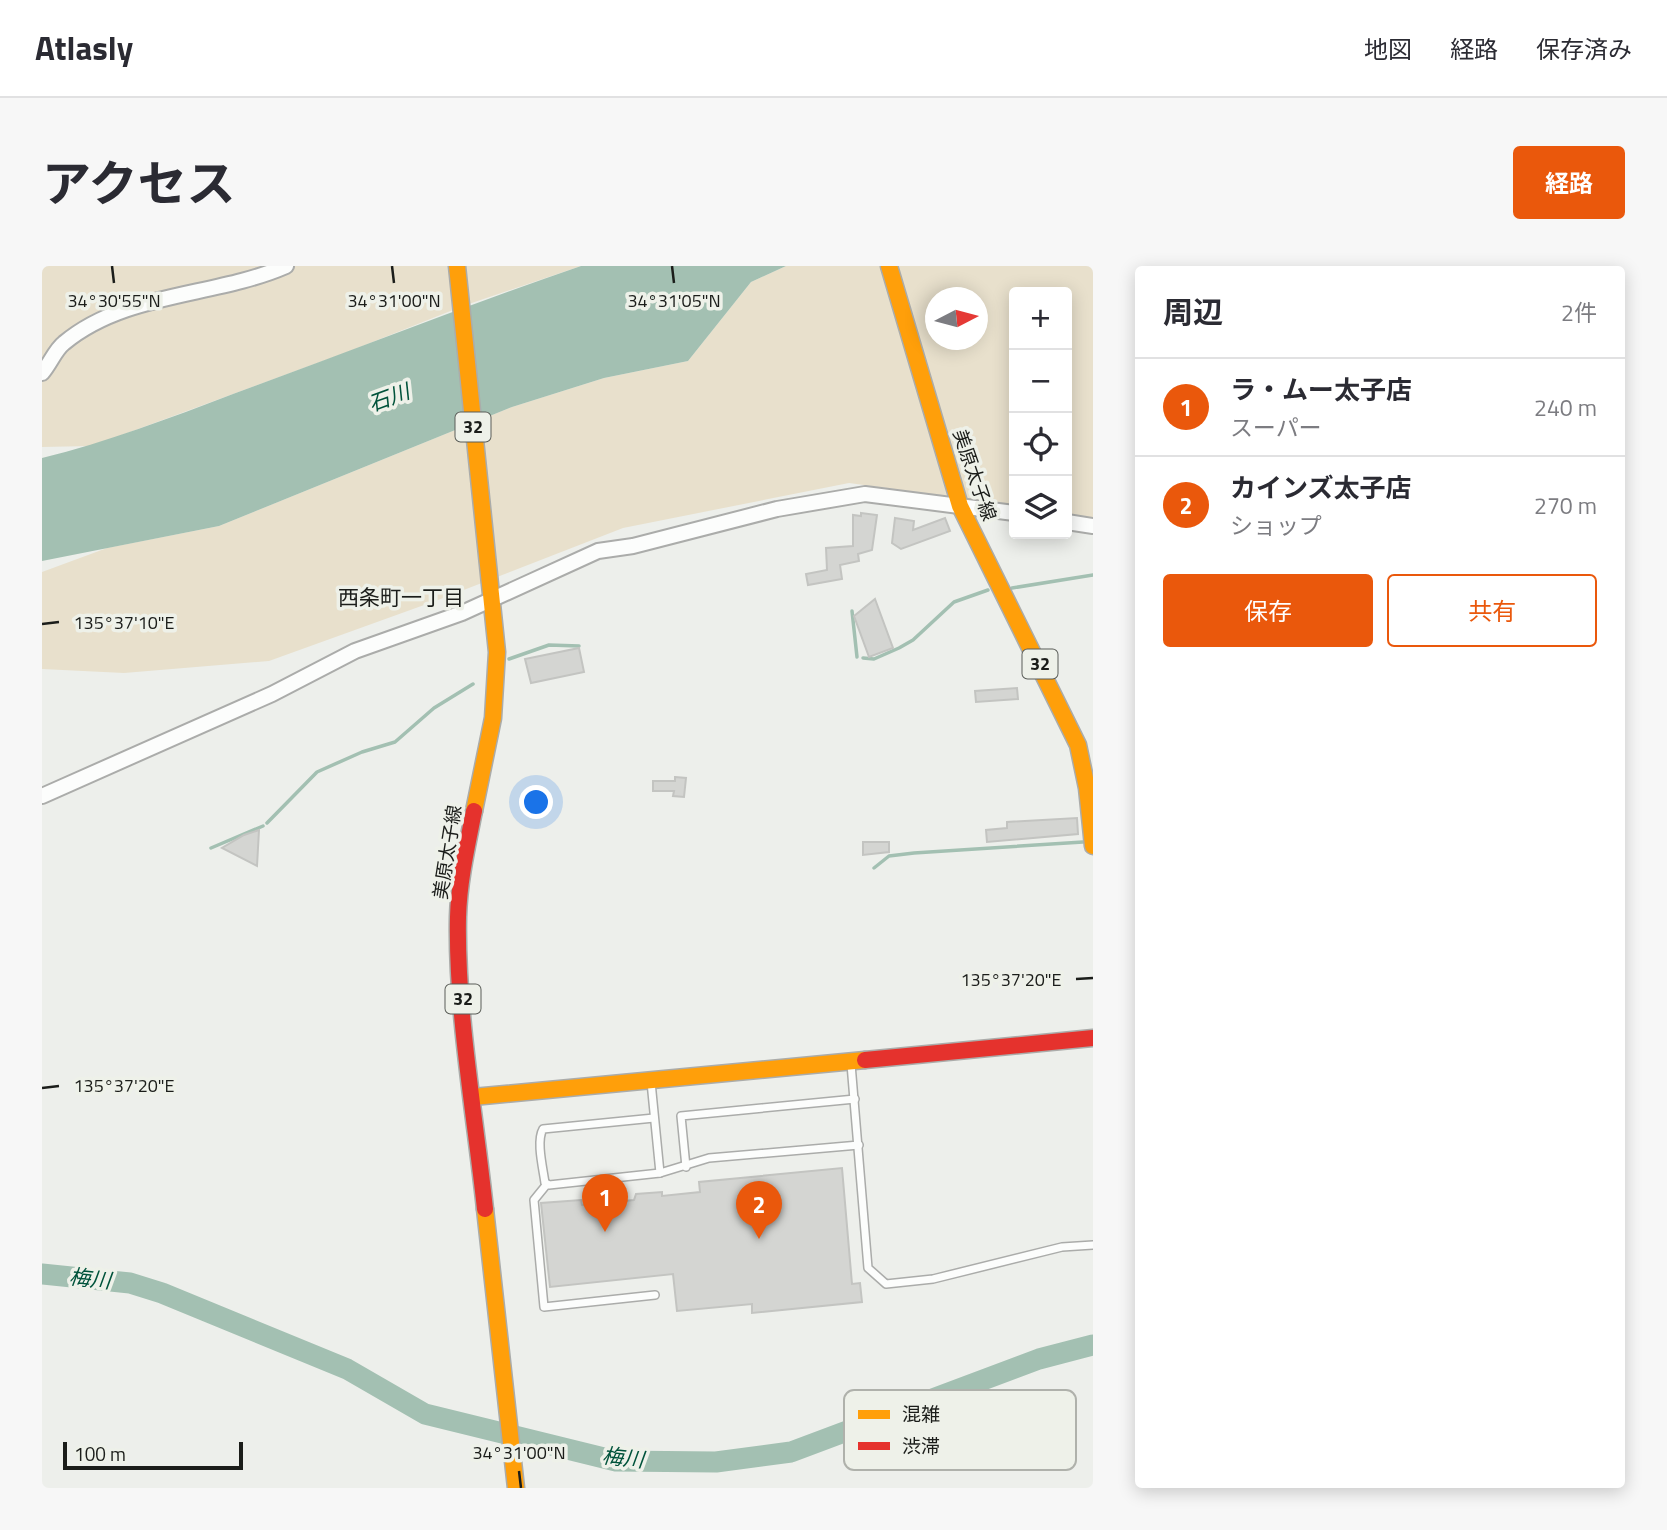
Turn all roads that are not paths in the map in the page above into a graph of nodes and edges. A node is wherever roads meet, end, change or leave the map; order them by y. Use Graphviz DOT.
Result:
graph roads {
  1 [pos="286,266"];
  2 [pos="457,266"];
  3 [pos="889,266"];
  4 [pos="42,373"];
  5 [pos="958,499"];
  6 [pos="1009,512"];
  7 [pos="1072,523"];
  8 [pos="1093,526"];
  9 [pos="490,594"];
  10 [pos="42,796"];
  11 [pos="1093,846"];
  12 [pos="1093,1038"];
  13 [pos="851,1060"];
  14 [pos="651,1079"];
  15 [pos="473,1097"];
  16 [pos="855,1099"];
  17 [pos="654,1118"];
  18 [pos="859,1145"];
  19 [pos="686,1167"];
  20 [pos="660,1173"];
  21 [pos="547,1184"];
  22 [pos="1093,1245"];
  23 [pos="654,1295"];
  24 [pos="515,1481"];
  1 -- 4 [label="street"];
  2 -- 9 [label="main road, 美原太子線 / 32"];
  3 -- 5 [label="main road, 美原太子線 / 32"];
  5 -- 6 [label="street"];
  5 -- 9 [label="street"];
  5 -- 11 [label="main road, 美原太子線 / 32"];
  7 -- 8 [label="street"];
  9 -- 10 [label="street"];
  9 -- 15 [label="main road, 美原太子線 / 32"];
  12 -- 13 [label="main road"];
  13 -- 14 [label="main road"];
  13 -- 16 [label="lane"];
  14 -- 15 [label="main road"];
  14 -- 17 [label="lane"];
  15 -- 24 [label="main road, 美原太子線 / 32"];
  16 -- 18 [label="lane"];
  16 -- 19 [label="lane"];
  17 -- 20 [label="lane"];
  17 -- 21 [label="lane"];
  18 -- 19 [label="lane"];
  18 -- 22 [label="lane"];
  19 -- 20 [label="lane"];
  20 -- 21 [label="lane"];
  21 -- 23 [label="lane"];
}
